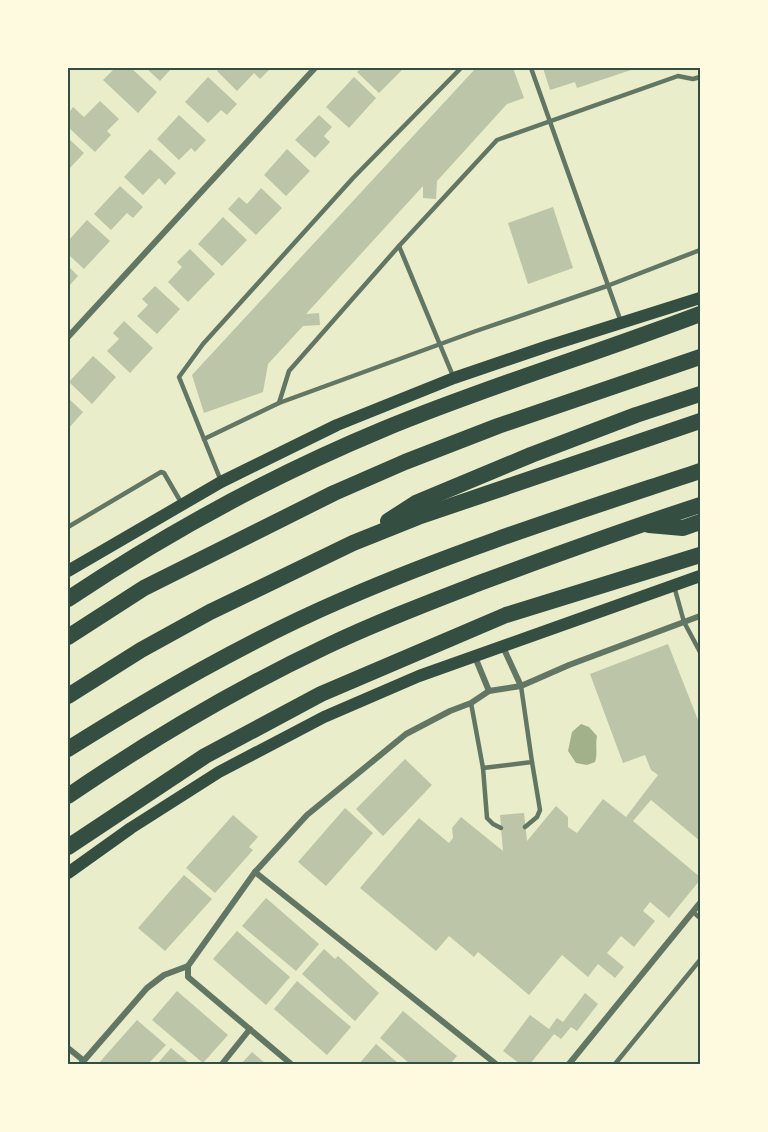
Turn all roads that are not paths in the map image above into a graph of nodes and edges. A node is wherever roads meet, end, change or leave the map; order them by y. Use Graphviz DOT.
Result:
graph roads {
  1 [pos="315,68"];
  2 [pos="461,68"];
  3 [pos="531,68"];
  4 [pos="700,77"];
  5 [pos="549,122"];
  6 [pos="399,246"];
  7 [pos="700,250"];
  8 [pos="607,286"];
  9 [pos="700,298"];
  10 [pos="700,314"];
  11 [pos="621,324"];
  12 [pos="68,337"];
  13 [pos="440,345"];
  14 [pos="700,357"];
  15 [pos="454,378"];
  16 [pos="700,393"];
  17 [pos="279,403"];
  18 [pos="700,421"];
  19 [pos="204,439"];
  20 [pos="700,471"];
  21 [pos="221,482"];
  22 [pos="182,504"];
  23 [pos="700,505"];
  24 [pos="700,522"];
  25 [pos="643,524"];
  26 [pos="68,527"];
  27 [pos="353,543"];
  28 [pos="700,555"];
  29 [pos="68,571"];
  30 [pos="700,576"];
  31 [pos="674,585"];
  32 [pos="68,599"];
  33 [pos="700,616"];
  34 [pos="684,622"];
  35 [pos="68,637"];
  36 [pos="503,647"];
  37 [pos="700,652"];
  38 [pos="475,657"];
  39 [pos="521,686"];
  40 [pos="489,691"];
  41 [pos="68,696"];
  42 [pos="471,703"];
  43 [pos="68,749"];
  44 [pos="532,762"];
  45 [pos="483,768"];
  46 [pos="68,796"];
  47 [pos="525,827"];
  48 [pos="501,828"];
  49 [pos="68,847"];
  50 [pos="255,872"];
  51 [pos="68,873"];
  52 [pos="700,903"];
  53 [pos="693,912"];
  54 [pos="700,918"];
  55 [pos="700,960"];
  56 [pos="188,966"];
  57 [pos="250,1029"];
  58 [pos="68,1048"];
  59 [pos="82,1063"];
  60 [pos="222,1065"];
  61 [pos="291,1065"];
  62 [pos="496,1065"];
  63 [pos="569,1065"];
  64 [pos="615,1065"];
  1 -- 12 [label="street"];
  2 -- 19 [label="lane"];
  3 -- 5 [label="lane"];
  4 -- 5 [label="lane"];
  5 -- 6 [label="lane"];
  5 -- 8 [label="lane"];
  6 -- 13 [label="lane"];
  6 -- 17 [label="lane"];
  7 -- 8 [label="lane"];
  8 -- 11 [label="lane"];
  8 -- 13 [label="lane"];
  9 -- 11 [label="main road"];
  10 -- 32 [label="highway"];
  11 -- 15 [label="main road"];
  13 -- 15 [label="lane"];
  13 -- 17 [label="lane"];
  14 -- 35 [label="highway"];
  15 -- 21 [label="main road"];
  16 -- 27 [label="highway"];
  17 -- 19 [label="lane"];
  18 -- 27 [label="highway"];
  19 -- 21 [label="lane"];
  20 -- 43 [label="highway"];
  21 -- 22 [label="main road"];
  22 -- 26 [label="lane"];
  22 -- 29 [label="main road"];
  23 -- 25 [label="highway"];
  24 -- 25 [label="highway"];
  25 -- 46 [label="highway"];
  27 -- 41 [label="highway"];
  28 -- 49 [label="highway"];
  30 -- 31 [label="main road"];
  31 -- 34 [label="lane"];
  31 -- 36 [label="main road"];
  33 -- 34 [label="street"];
  34 -- 37 [label="lane"];
  34 -- 39 [label="street"];
  36 -- 38 [label="main road"];
  36 -- 39 [label="street"];
  38 -- 40 [label="street"];
  38 -- 51 [label="main road"];
  39 -- 40 [label="street"];
  39 -- 44 [label="lane"];
  40 -- 42 [label="street"];
  42 -- 45 [label="lane"];
  42 -- 50 [label="street"];
  44 -- 45 [label="lane"];
  44 -- 47 [label="lane"];
  45 -- 48 [label="lane"];
  50 -- 56 [label="street"];
  50 -- 62 [label="street"];
  52 -- 53 [label="street"];
  53 -- 54 [label="lane"];
  53 -- 63 [label="street"];
  55 -- 64 [label="lane"];
  56 -- 57 [label="street"];
  56 -- 59 [label="street"];
  57 -- 60 [label="street"];
  57 -- 61 [label="street"];
  58 -- 59 [label="street"];
}
